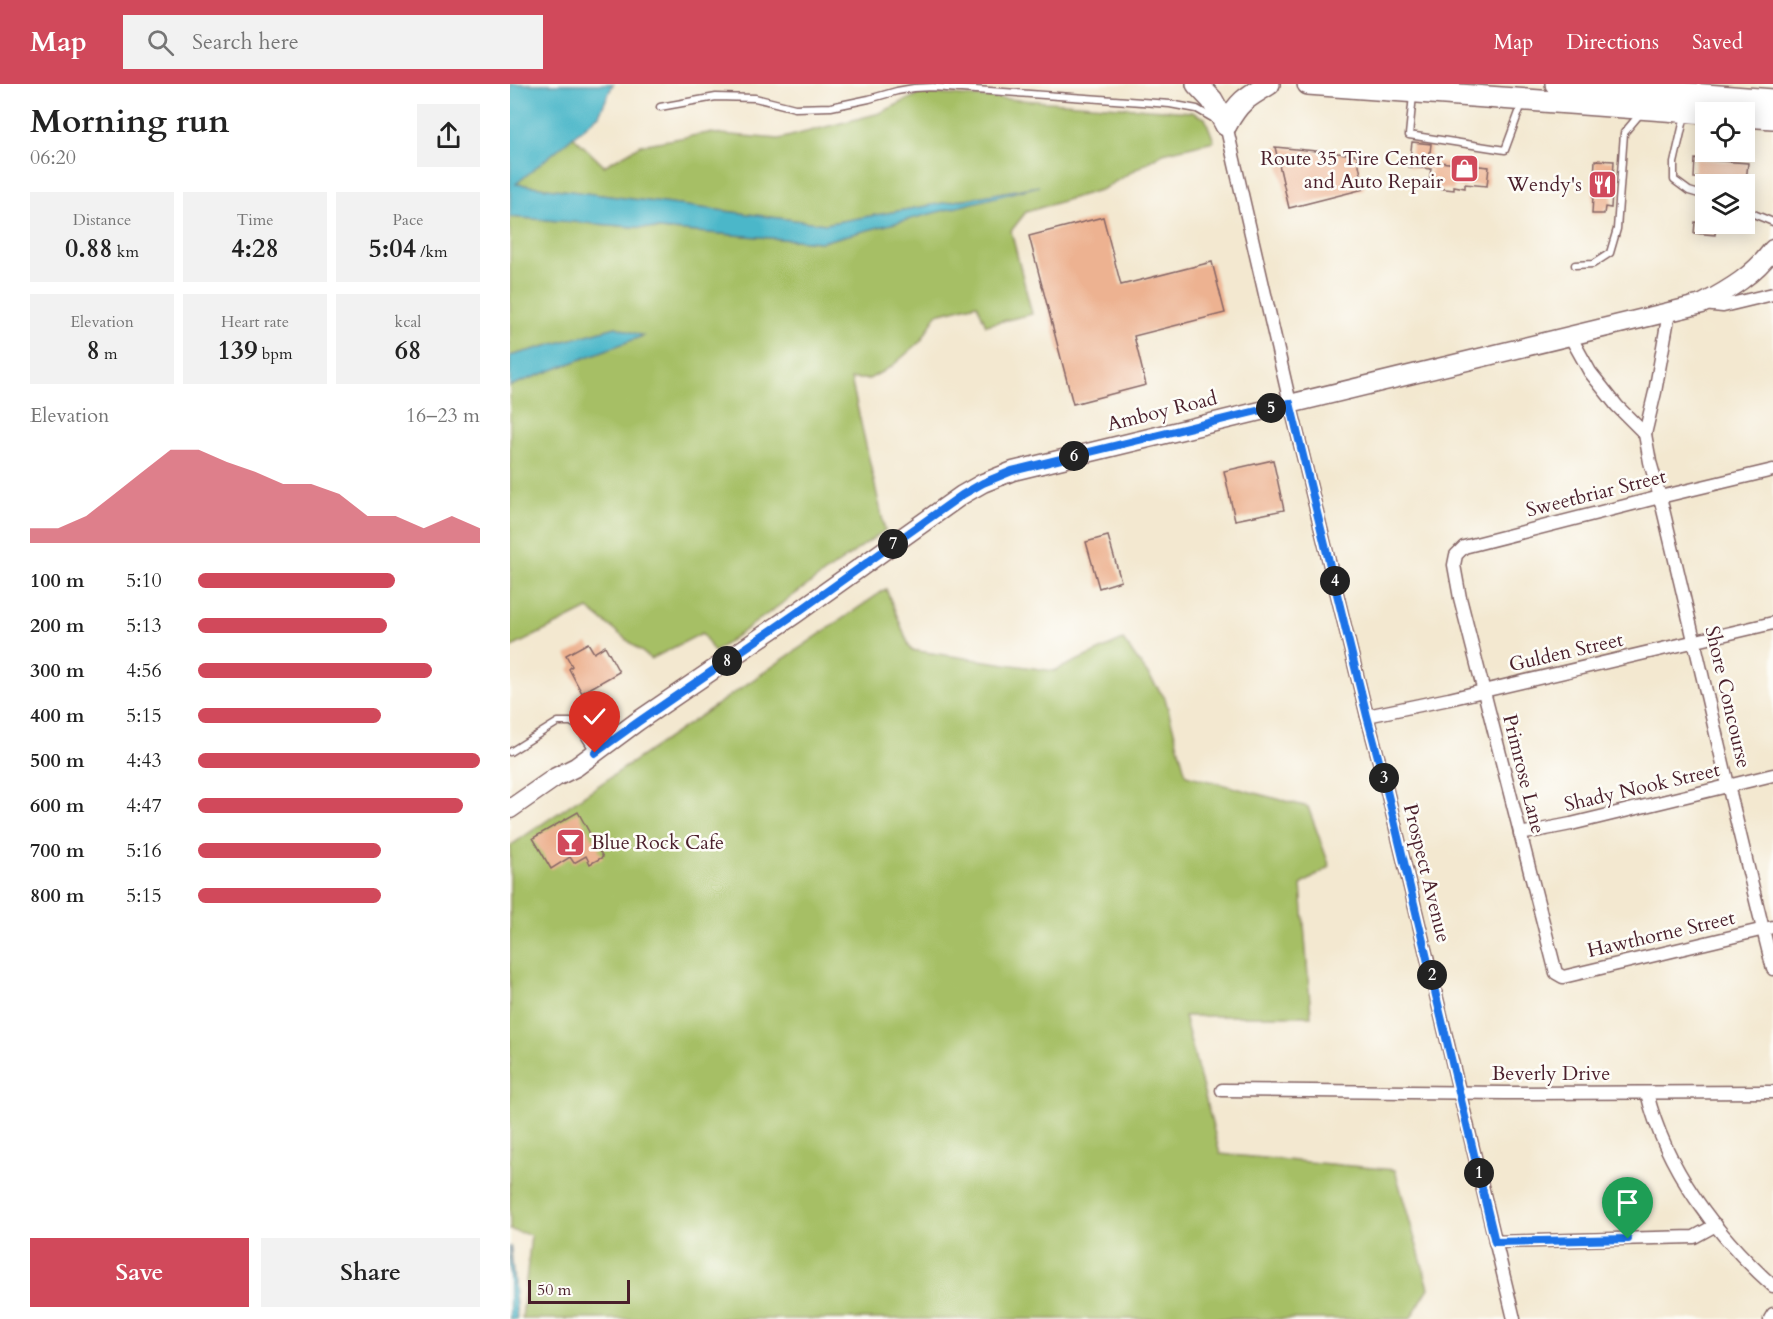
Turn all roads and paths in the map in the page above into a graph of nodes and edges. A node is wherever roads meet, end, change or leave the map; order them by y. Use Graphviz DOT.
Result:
graph roads {
  1 [pos="1197,84"];
  2 [pos="1269,84"];
  3 [pos="1308,84"];
  4 [pos="1556,84"];
  5 [pos="1413,91"];
  6 [pos="1524,100"];
  7 [pos="1773,100"];
  8 [pos="660,107"];
  9 [pos="1645,109"];
  10 [pos="1695,112"];
  11 [pos="1695,114"];
  12 [pos="1755,117"];
  13 [pos="1773,118"];
  14 [pos="1226,125"];
  15 [pos="1695,193"];
  16 [pos="1755,215"];
  17 [pos="1773,222"];
  18 [pos="1770,260"];
  19 [pos="1575,265"];
  20 [pos="1773,294"];
  21 [pos="1702,304"];
  22 [pos="1670,313"];
  23 [pos="1570,336"];
  24 [pos="1290,403"];
  25 [pos="1645,434"];
  26 [pos="1773,470"];
  27 [pos="1660,497"];
  28 [pos="1457,580"];
  29 [pos="1773,623"];
  30 [pos="1695,642"];
  31 [pos="1483,691"];
  32 [pos="1367,716"];
  33 [pos="510,752"];
  34 [pos="595,753"];
  35 [pos="1773,775"];
  36 [pos="1728,786"];
  37 [pos="510,808"];
  38 [pos="1520,834"];
  39 [pos="1768,928"];
  40 [pos="1773,969"];
  41 [pos="1559,976"];
  42 [pos="1222,1090"];
  43 [pos="1460,1092"];
  44 [pos="1773,1092"];
  45 [pos="1647,1093"];
  46 [pos="1716,1225"];
  47 [pos="1495,1242"];
  48 [pos="1773,1286"];
  49 [pos="1773,1314"];
  50 [pos="1514,1319"];
  51 [pos="1770,1319"];
  1 -- 14 [label="highway"];
  2 -- 14 [label="highway"];
  3 -- 5 [label="highway"];
  4 -- 7 [label="highway"];
  5 -- 6 [label="highway"];
  5 -- 6 [label="lane"];
  6 -- 9 [label="highway"];
  8 -- 14 [label="lane"];
  9 -- 10 [label="highway"];
  9 -- 19 [label="lane"];
  11 -- 15 [label="lane"];
  12 -- 13 [label="highway"];
  14 -- 24 [label="street, Prospect Avenue"];
  16 -- 17 [label="lane"];
  18 -- 21 [label="main road, Amboy Road"];
  20 -- 21 [label="street, Amboy Road"];
  21 -- 22 [label="main road, Amboy Road"];
  22 -- 23 [label="main road, Amboy Road"];
  22 -- 25 [label="street, Shore Concourse"];
  23 -- 24 [label="main road, Amboy Road"];
  23 -- 25 [label="street"];
  24 -- 32 [label="street, Prospect Avenue"];
  24 -- 34 [label="main road, Amboy Road"];
  25 -- 27 [label="street, Shore Concourse"];
  26 -- 27 [label="street, Sweetbriar Street"];
  27 -- 28 [label="street, Sweetbriar Street"];
  27 -- 30 [label="street, Shore Concourse"];
  28 -- 31 [label="street, Primrose Lane"];
  29 -- 30 [label="street, Gulden Street"];
  30 -- 31 [label="street, Gulden Street"];
  30 -- 36 [label="street, Shore Concourse"];
  31 -- 32 [label="street, Gulden Street"];
  31 -- 38 [label="street, Primrose Lane"];
  32 -- 43 [label="street, Prospect Avenue"];
  33 -- 34 [label="lane"];
  34 -- 37 [label="main road, Amboy Road"];
  35 -- 36 [label="street, Shady Nook Street"];
  36 -- 38 [label="street, Shady Nook Street"];
  36 -- 39 [label="street, Shore Concourse"];
  38 -- 41 [label="street, Primrose Lane"];
  39 -- 40 [label="street, Shore Concourse"];
  39 -- 41 [label="street, Hawthorne Street"];
  42 -- 43 [label="street, Beverly Drive"];
  43 -- 45 [label="street, Beverly Drive"];
  43 -- 47 [label="street, Prospect Avenue"];
  44 -- 45 [label="street, Beverly Drive"];
  45 -- 46 [label="street"];
  46 -- 47 [label="street"];
  46 -- 48 [label="street"];
  47 -- 50 [label="street, Prospect Avenue"];
  49 -- 51 [label="street"];
}
